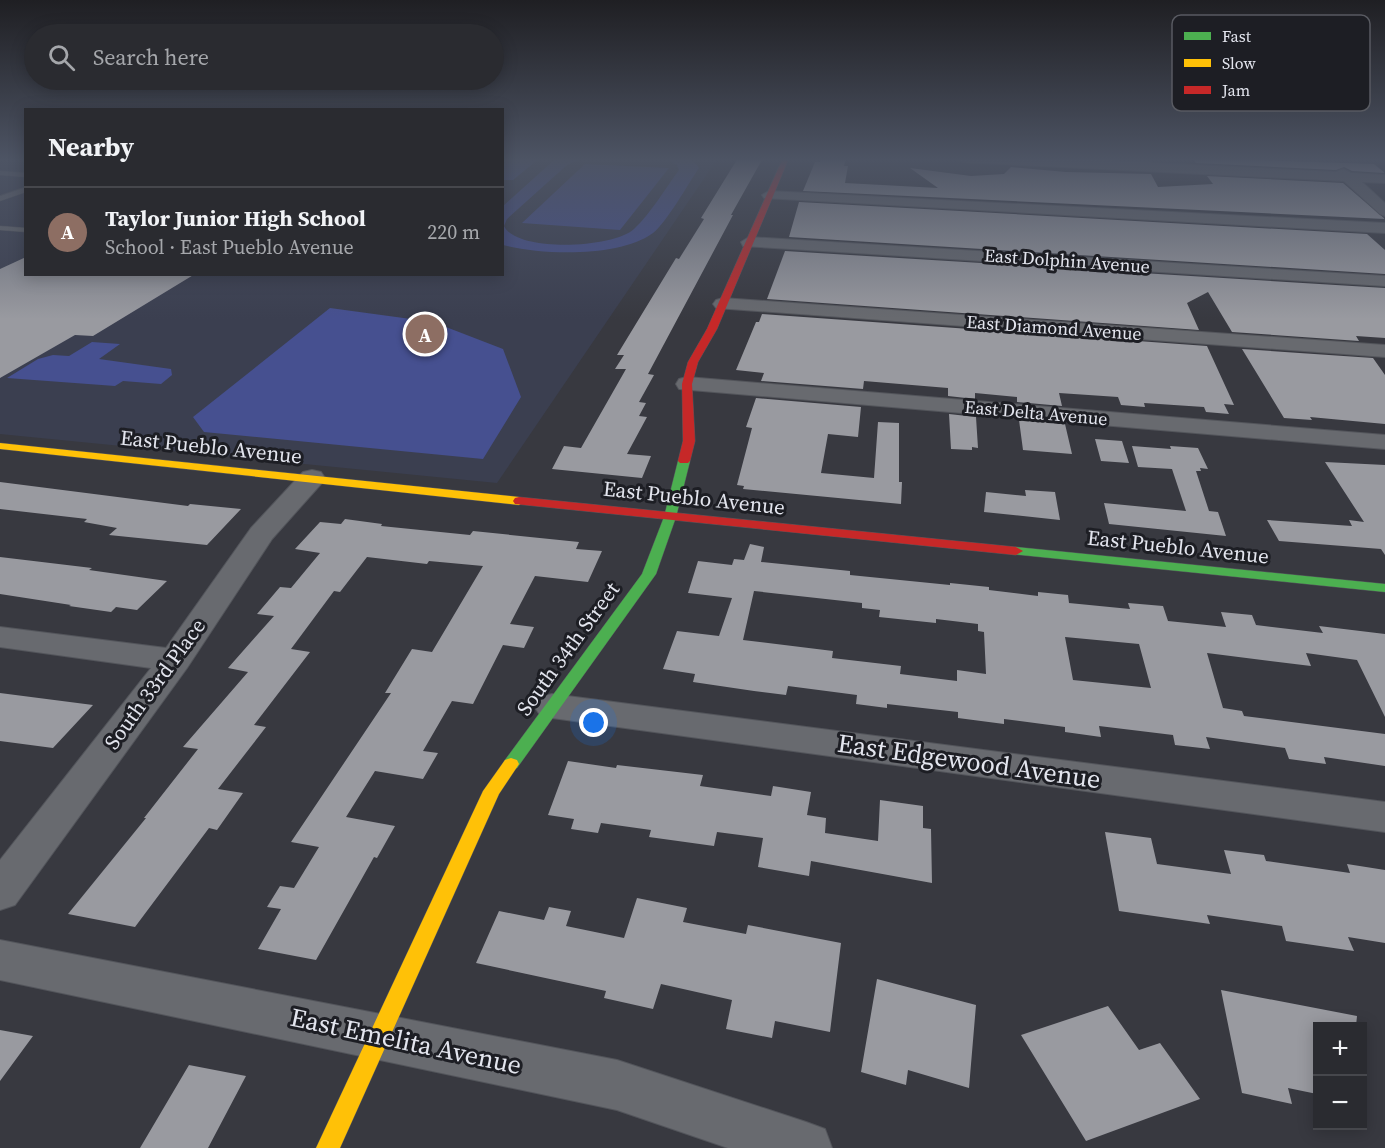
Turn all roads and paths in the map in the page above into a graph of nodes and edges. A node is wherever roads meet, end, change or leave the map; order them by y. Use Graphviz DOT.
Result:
graph roads {
  1 [pos="762,212"];
  2 [pos="1078,212"];
  3 [pos="0,228"];
  4 [pos="1385,228"];
  5 [pos="24,230"];
  6 [pos="749,242"];
  7 [pos="1385,281"];
  8 [pos="723,304"];
  9 [pos="1385,351"];
  10 [pos="687,384"];
  11 [pos="1385,442"];
  12 [pos="0,446"];
  13 [pos="312,478"];
  14 [pos="670,517"];
  15 [pos="1385,588"];
  16 [pos="0,637"];
  17 [pos="175,660"];
  18 [pos="552,706"];
  19 [pos="1385,817"];
  20 [pos="0,892"];
  21 [pos="0,960"];
  22 [pos="381,1035"];
  23 [pos="328,1148"];
  24 [pos="806,1148"];
  1 -- 6 [label="street, South 34th Street"];
  2 -- 4 [label="street"];
  3 -- 5 [label="lane"];
  6 -- 7 [label="street, East Dolphin Avenue"];
  6 -- 8 [label="street, South 34th Street"];
  8 -- 9 [label="street, East Diamond Avenue"];
  8 -- 10 [label="street, South 34th Street"];
  10 -- 11 [label="street, East Delta Avenue"];
  10 -- 14 [label="street, South 34th Street"];
  12 -- 13 [label="street, East Pueblo Avenue"];
  13 -- 14 [label="street, East Pueblo Avenue"];
  13 -- 17 [label="street, South 33rd Place"];
  14 -- 15 [label="street, East Pueblo Avenue"];
  14 -- 18 [label="street, South 34th Street"];
  16 -- 17 [label="street"];
  17 -- 20 [label="street, South 33rd Place"];
  18 -- 19 [label="street, East Edgewood Avenue"];
  18 -- 22 [label="street, South 34th Street"];
  21 -- 22 [label="street, East Emelita Avenue"];
  22 -- 23 [label="street, South 34th Street"];
  22 -- 24 [label="street, East Emelita Avenue"];
}
